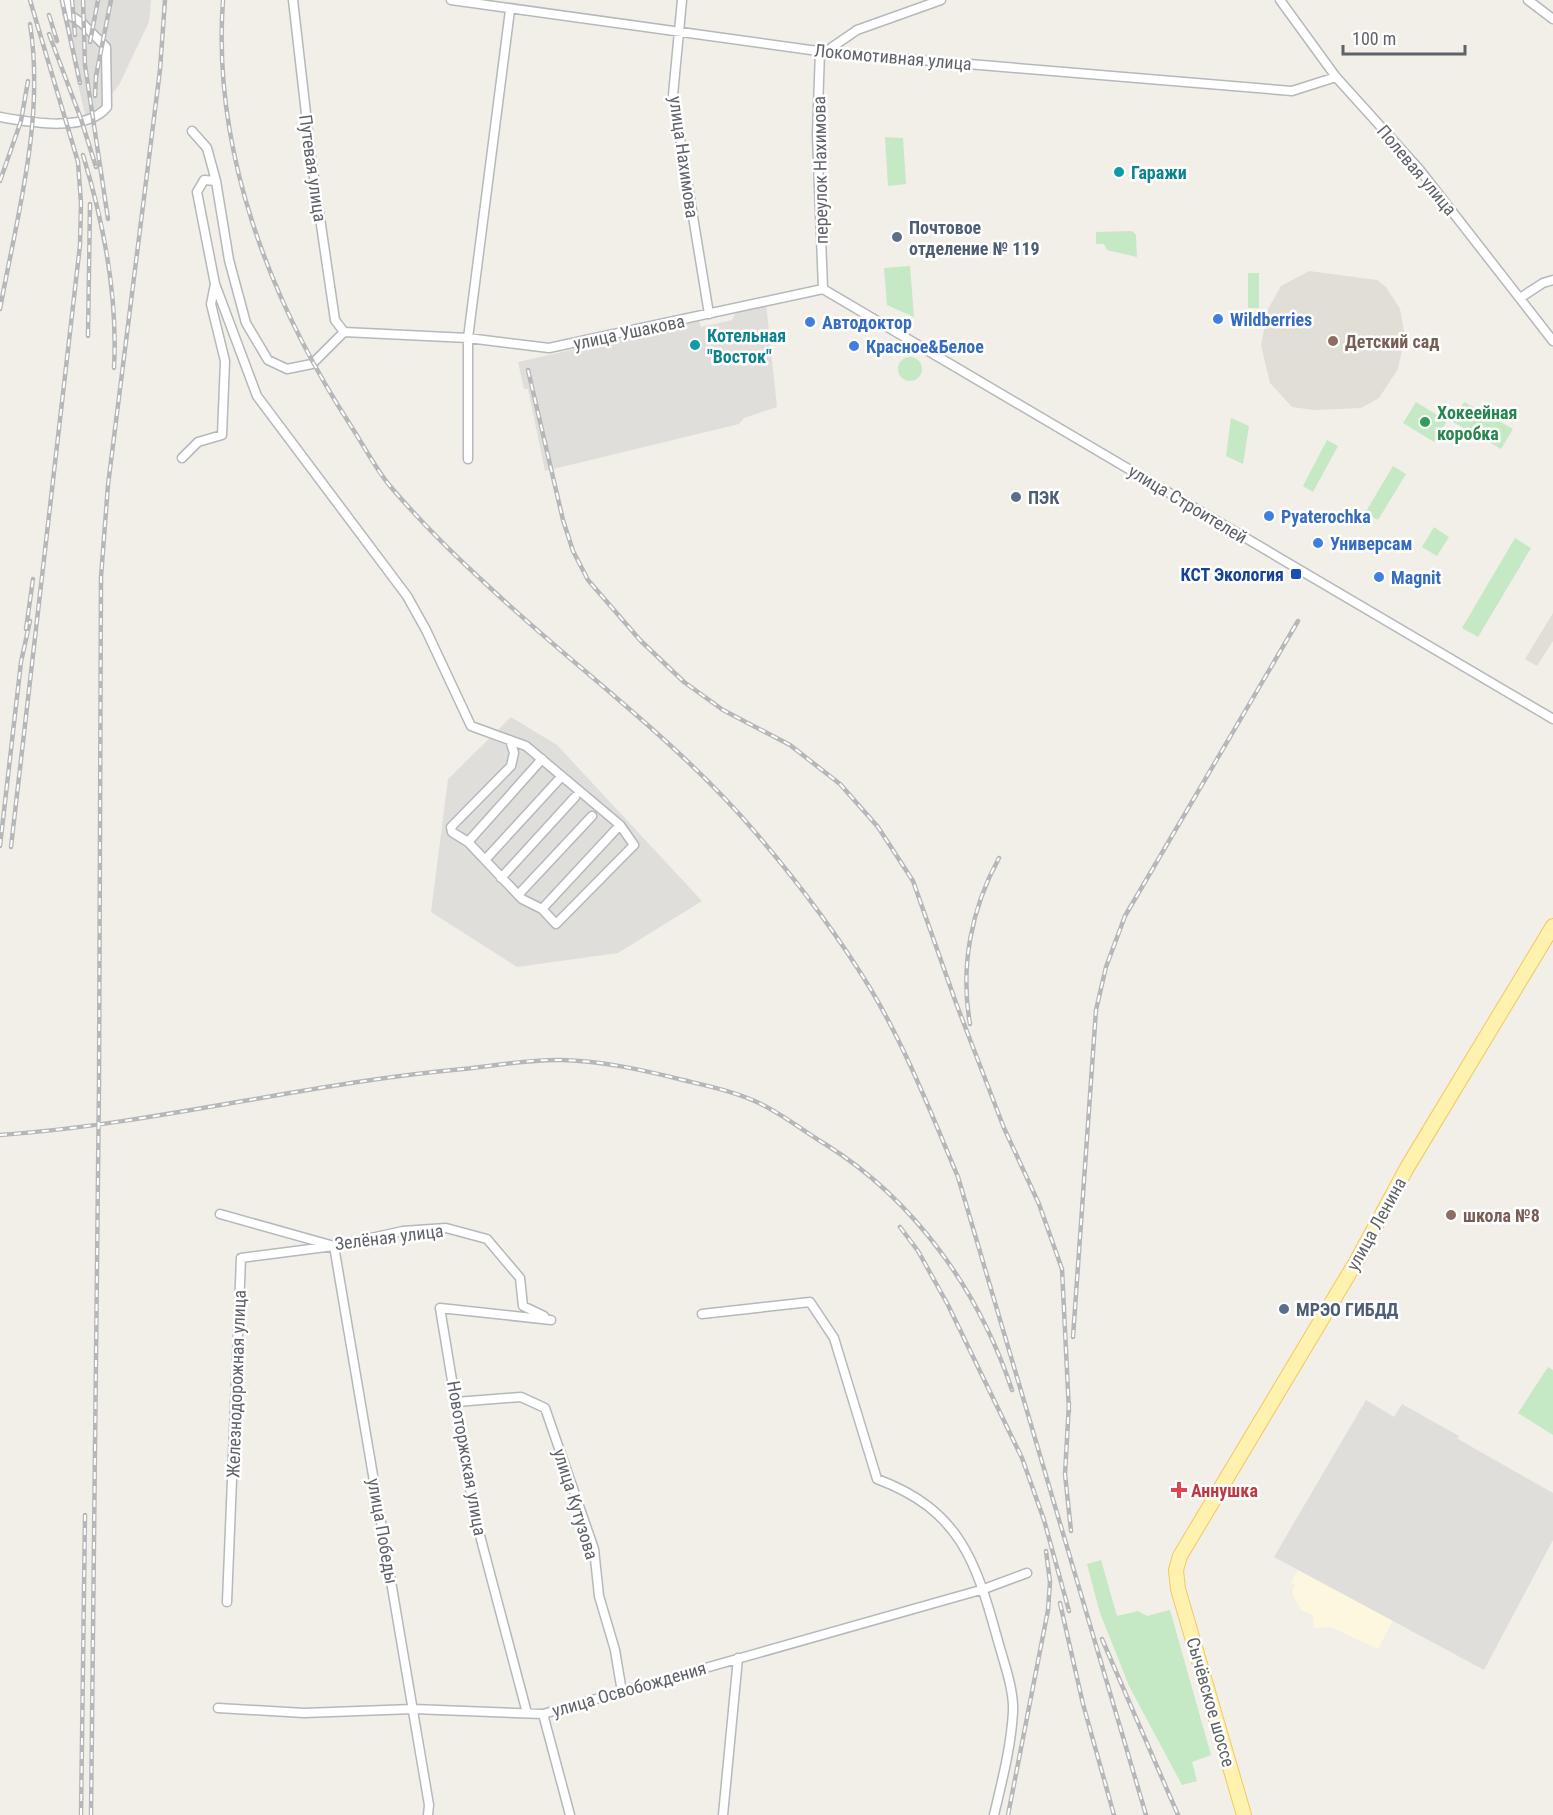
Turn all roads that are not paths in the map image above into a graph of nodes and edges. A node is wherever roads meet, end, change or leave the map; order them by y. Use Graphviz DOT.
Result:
graph roads {
  1 [pos="66,0"];
  2 [pos="293,0"];
  3 [pos="451,0"];
  4 [pos="682,0"];
  5 [pos="941,0"];
  6 [pos="1280,0"];
  7 [pos="1528,0"];
  8 [pos="510,10"];
  9 [pos="1553,19"];
  10 [pos="679,33"];
  11 [pos="822,52"];
  12 [pos="1336,76"];
  13 [pos="0,117"];
  14 [pos="192,131"];
  15 [pos="216,181"];
  16 [pos="1553,280"];
  17 [pos="216,284"];
  18 [pos="823,289"];
  19 [pos="1520,298"];
  20 [pos="709,314"];
  21 [pos="344,332"];
  22 [pos="468,338"];
  23 [pos="1553,341"];
  24 [pos="182,458"];
  25 [pos="468,459"];
  26 [pos="1553,719"];
  27 [pos="510,740"];
  28 [pos="542,759"];
  29 [pos="562,776"];
  30 [pos="576,797"];
  31 [pos="592,816"];
  32 [pos="620,825"];
  33 [pos="468,842"];
  34 [pos="485,860"];
  35 [pos="501,878"];
  36 [pos="518,895"];
  37 [pos="542,909"];
  38 [pos="1553,926"];
  39 [pos="220,1214"];
  40 [pos="334,1246"];
  41 [pos="702,1314"];
  42 [pos="550,1320"];
  43 [pos="456,1402"];
  44 [pos="1027,1573"];
  45 [pos="984,1589"];
  46 [pos="1178,1589"];
  47 [pos="227,1602"];
  48 [pos="738,1658"];
  49 [pos="622,1692"];
  50 [pos="218,1708"];
  51 [pos="413,1709"];
  52 [pos="527,1713"];
  53 [pos="543,1714"];
  54 [pos="428,1815"];
  55 [pos="570,1815"];
  56 [pos="723,1815"];
  57 [pos="994,1815"];
  58 [pos="1244,1815"];
  1 -- 13 [label="street"];
  2 -- 21 [label="street, Путевая улица"];
  3 -- 8 [label="street, Локомотивная улица"];
  4 -- 10 [label="street, улица Нахимова"];
  5 -- 11 [label="street"];
  6 -- 12 [label="street, Полевая улица"];
  7 -- 9 [label="street"];
  8 -- 10 [label="street, Локомотивная улица"];
  8 -- 22 [label="street"];
  10 -- 11 [label="street, Локомотивная улица"];
  10 -- 20 [label="street, улица Нахимова"];
  11 -- 12 [label="street, Локомотивная улица"];
  11 -- 18 [label="street, переулок Нахимова"];
  12 -- 19 [label="street, Полевая улица"];
  14 -- 15 [label="street"];
  15 -- 17 [label="street"];
  15 -- 21 [label="street"];
  16 -- 19 [label="street"];
  17 -- 24 [label="street"];
  17 -- 27 [label="street"];
  18 -- 20 [label="street, улица Ушакова"];
  18 -- 26 [label="street, улица Строителей"];
  19 -- 23 [label="street, Полевая улица"];
  20 -- 22 [label="street, улица Ушакова"];
  21 -- 22 [label="street, улица Ушакова"];
  22 -- 25 [label="street"];
  27 -- 28 [label="street"];
  27 -- 33 [label="street"];
  28 -- 29 [label="street"];
  28 -- 33 [label="street"];
  29 -- 32 [label="street"];
  29 -- 34 [label="street"];
  30 -- 35 [label="street"];
  31 -- 36 [label="street"];
  32 -- 37 [label="street"];
  32 -- 37 [label="street"];
  33 -- 34 [label="street"];
  34 -- 35 [label="street"];
  35 -- 36 [label="street"];
  36 -- 37 [label="street"];
  38 -- 46 [label="main road, улица Ленина"];
  39 -- 40 [label="street, Зелёная улица"];
  40 -- 42 [label="street, Зелёная улица"];
  40 -- 47 [label="street, Железнодорожная улица"];
  40 -- 51 [label="street, улица Победы"];
  41 -- 45 [label="street"];
  42 -- 43 [label="street, Новоторжская улица"];
  43 -- 49 [label="street, улица Кутузова"];
  43 -- 52 [label="street, Новоторжская улица"];
  44 -- 45 [label="street, улица Освобождения"];
  45 -- 48 [label="street, улица Освобождения"];
  45 -- 57 [label="street"];
  46 -- 58 [label="main road, Сычёвское шоссе"];
  48 -- 49 [label="street, улица Освобождения"];
  48 -- 56 [label="street"];
  49 -- 53 [label="street, улица Освобождения"];
  50 -- 51 [label="street, улица Освобождения"];
  51 -- 52 [label="street, улица Освобождения"];
  51 -- 54 [label="street, улица Победы"];
  52 -- 53 [label="street, улица Освобождения"];
  53 -- 55 [label="street"];
}
